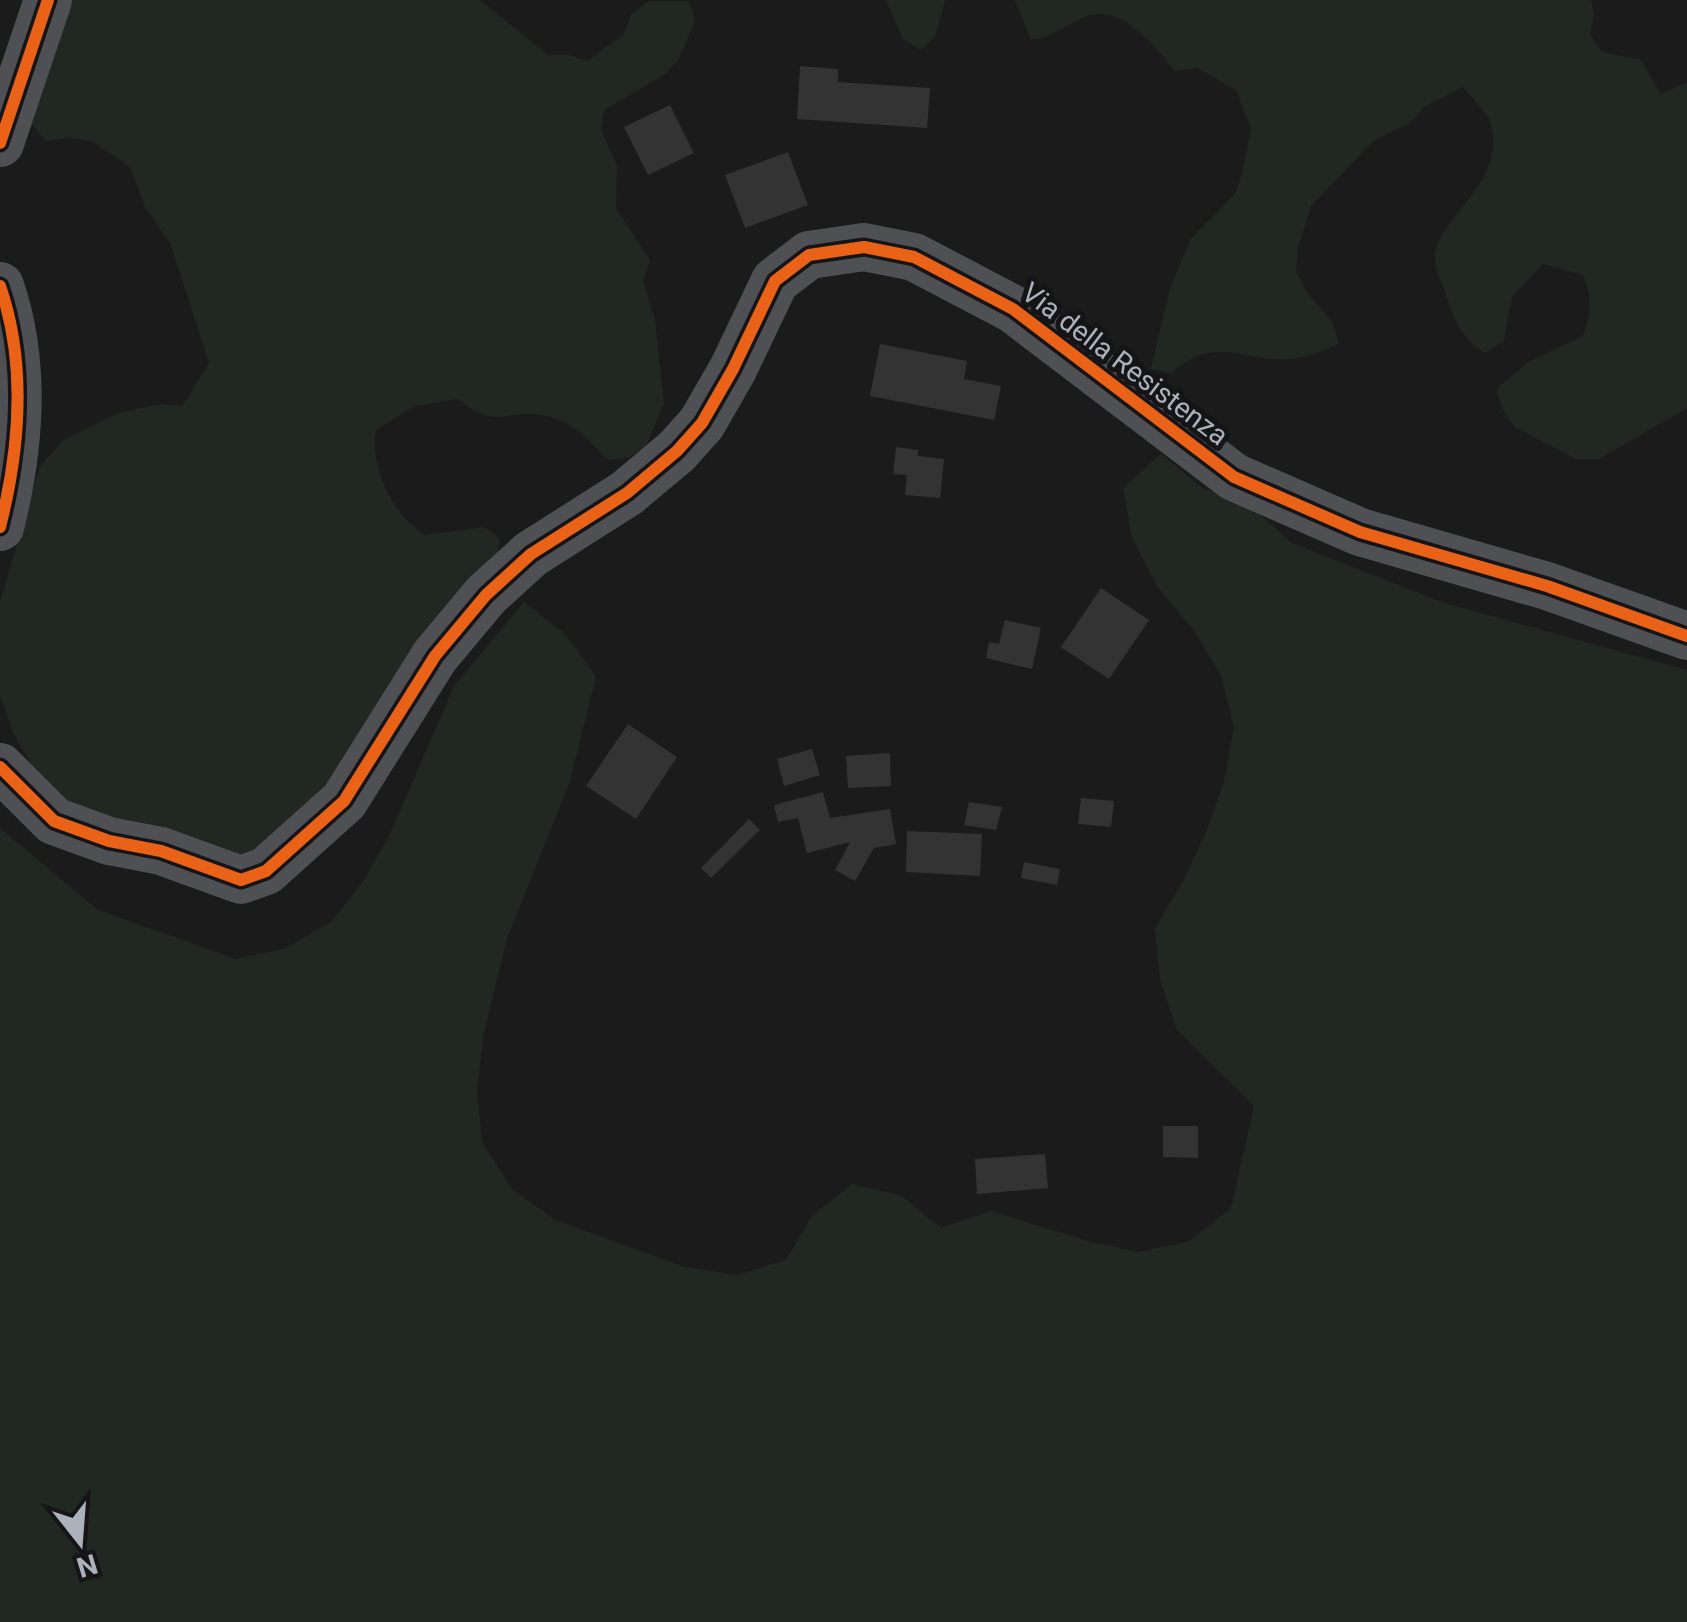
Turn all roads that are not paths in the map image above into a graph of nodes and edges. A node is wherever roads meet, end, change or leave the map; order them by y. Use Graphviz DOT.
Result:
graph roads {
  1 [pos="48,0"];
  2 [pos="0,143"];
  3 [pos="0,286"];
  4 [pos="0,527"];
  5 [pos="1687,636"];
  6 [pos="0,767"];
  1 -- 2 [label="street"];
  3 -- 4 [label="street"];
  5 -- 6 [label="street, Via della Resistenza"];
}
